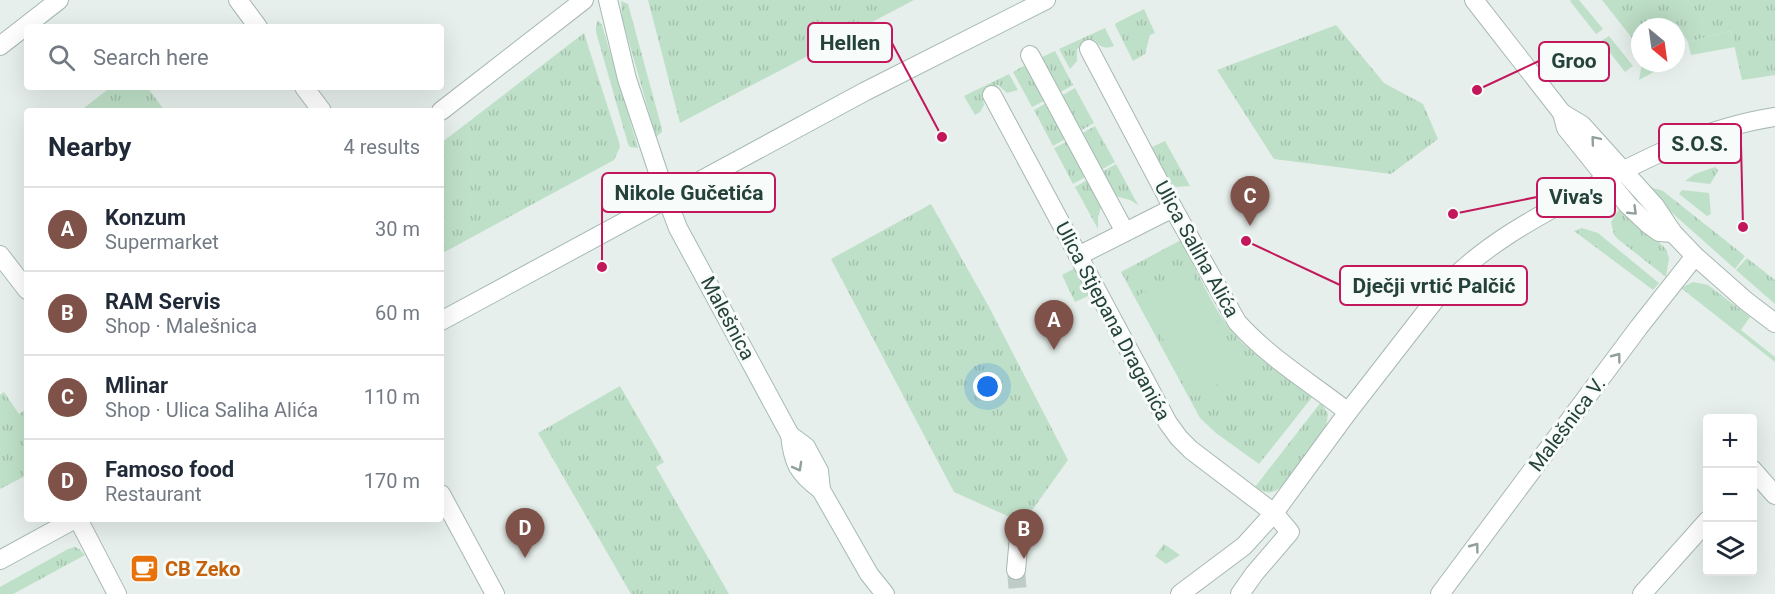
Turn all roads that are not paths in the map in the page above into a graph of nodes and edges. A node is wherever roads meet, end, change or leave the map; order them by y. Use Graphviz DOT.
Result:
graph roads {
  1 [pos="59,0"];
  2 [pos="238,0"];
  3 [pos="584,0"];
  4 [pos="608,0"];
  5 [pos="1046,0"];
  6 [pos="1474,0"];
  7 [pos="28,24"];
  8 [pos="256,24"];
  9 [pos="24,27"];
  10 [pos="0,46"];
  11 [pos="1089,49"];
  12 [pos="1030,55"];
  13 [pos="306,90"];
  14 [pos="992,95"];
  15 [pos="320,108"];
  16 [pos="444,109"];
  17 [pos="1775,117"];
  18 [pos="1614,175"];
  19 [pos="667,199"];
  20 [pos="1173,208"];
  21 [pos="1125,232"];
  22 [pos="0,255"];
  23 [pos="1078,256"];
  24 [pos="1695,256"];
  25 [pos="24,286"];
  26 [pos="444,319"];
  27 [pos="1775,323"];
  28 [pos="1348,412"];
  29 [pos="1757,474"];
  30 [pos="1775,495"];
  31 [pos="444,500"];
  32 [pos="1274,513"];
  33 [pos="70,522"];
  34 [pos="78,522"];
  35 [pos="1705,522"];
  36 [pos="1019,537"];
  37 [pos="0,560"];
  38 [pos="1016,570"];
  39 [pos="117,594"];
  40 [pos="495,594"];
  41 [pos="885,594"];
  42 [pos="1180,594"];
  43 [pos="1240,594"];
  44 [pos="1440,594"];
  45 [pos="1642,594"];
  1 -- 7 [label="street"];
  2 -- 8 [label="street"];
  3 -- 16 [label="street"];
  4 -- 19 [label="street, Malešnica"];
  5 -- 19 [label="street"];
  6 -- 18 [label="street"];
  9 -- 10 [label="street"];
  11 -- 20 [label="street, Ulica Saliha Alića"];
  12 -- 21 [label="street"];
  13 -- 15 [label="street"];
  14 -- 23 [label="street, Ulica Stjepana Draganića"];
  17 -- 18 [label="street"];
  18 -- 24 [label="street"];
  18 -- 28 [label="street"];
  19 -- 26 [label="street"];
  19 -- 41 [label="street, Malešnica"];
  20 -- 21 [label="street"];
  20 -- 28 [label="street, Ulica Saliha Alića"];
  21 -- 23 [label="street"];
  22 -- 25 [label="street"];
  23 -- 32 [label="street, Ulica Stjepana Draganića"];
  24 -- 27 [label="street"];
  44 -- 24 [label="street, Malešnica V., one-way"];
  28 -- 32 [label="street"];
  29 -- 30 [label="street"];
  31 -- 40 [label="street"];
  32 -- 42 [label="street"];
  32 -- 43 [label="street"];
  33 -- 37 [label="street"];
  34 -- 39 [label="street"];
  35 -- 45 [label="street"];
  36 -- 38 [label="street"];
}
